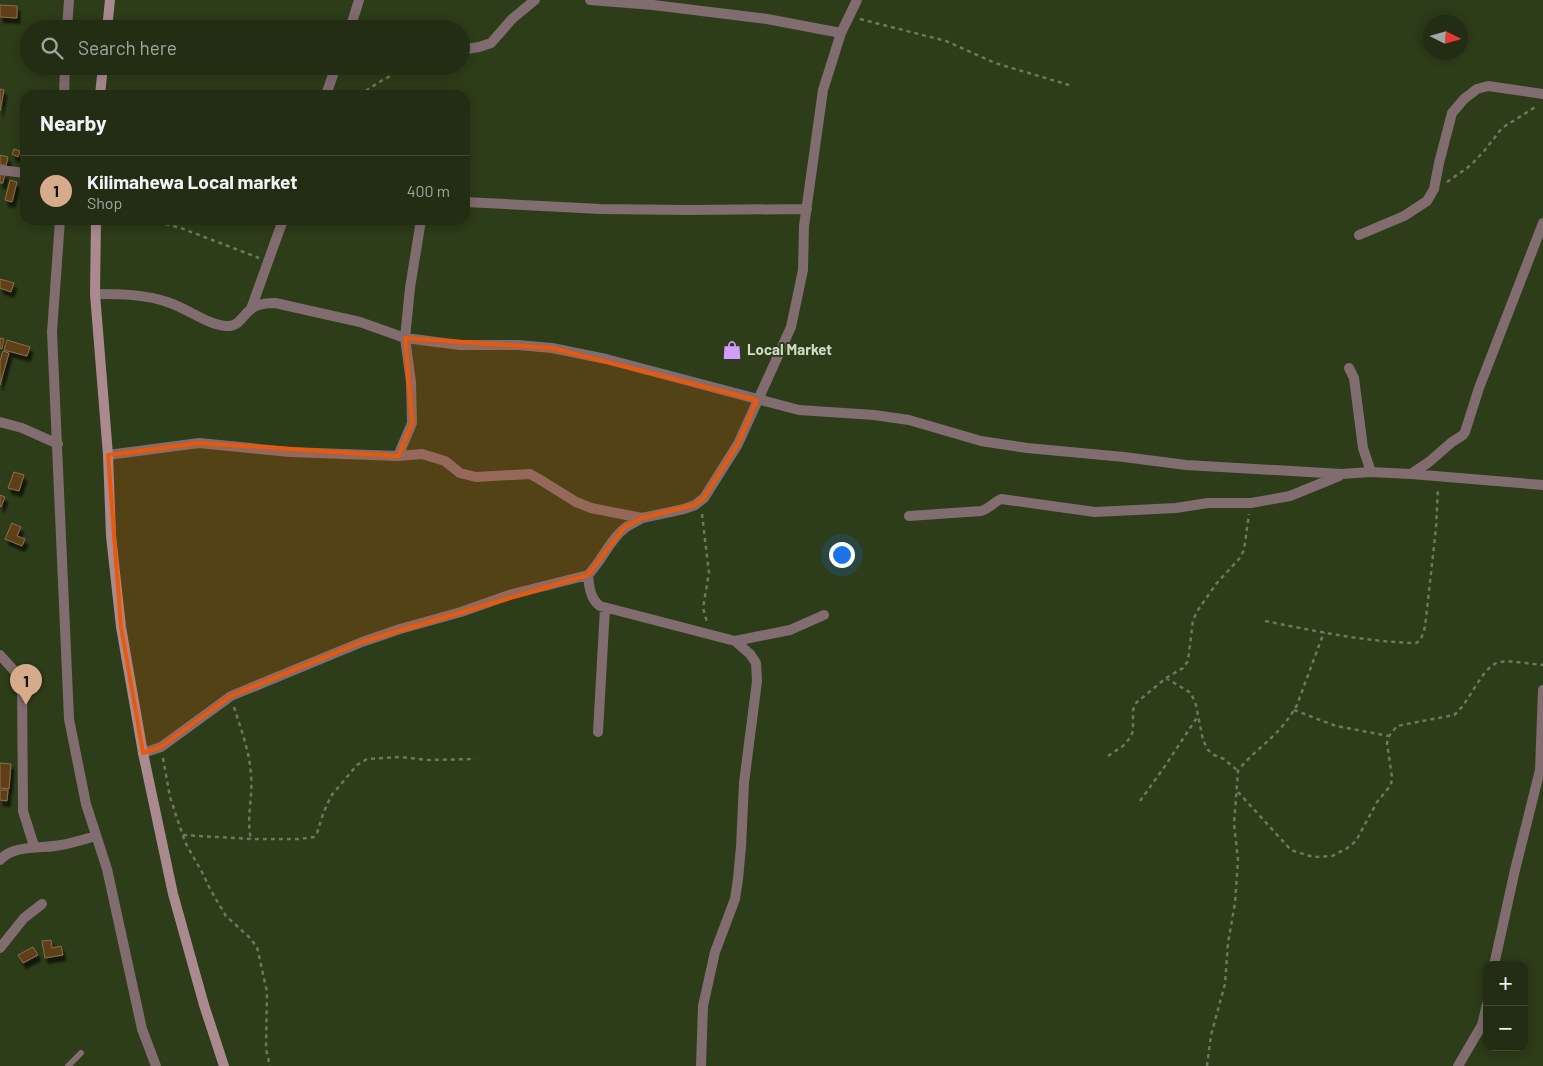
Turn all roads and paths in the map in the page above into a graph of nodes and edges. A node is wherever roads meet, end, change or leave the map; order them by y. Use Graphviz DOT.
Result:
graph roads {
  1 [pos="69,0"];
  2 [pos="110,0"];
  3 [pos="360,0"];
  4 [pos="535,0"];
  5 [pos="590,0"];
  6 [pos="857,0"];
  7 [pos="849,17"];
  8 [pos="68,20"];
  9 [pos="107,20"];
  10 [pos="354,20"];
  11 [pos="841,33"];
  12 [pos="470,48"];
  13 [pos="65,75"];
  14 [pos="102,75"];
  15 [pos="333,75"];
  16 [pos="392,75"];
  17 [pos="1069,85"];
  18 [pos="64,90"];
  19 [pos="101,90"];
  20 [pos="328,90"];
  21 [pos="367,90"];
  22 [pos="1543,94"];
  23 [pos="1543,102"];
  24 [pos="0,170"];
  25 [pos="20,172"];
  26 [pos="1434,188"];
  27 [pos="470,202"];
  28 [pos="807,209"];
  29 [pos="1543,223"];
  30 [pos="60,225"];
  31 [pos="96,225"];
  32 [pos="169,225"];
  33 [pos="281,225"];
  34 [pos="420,225"];
  35 [pos="1359,235"];
  36 [pos="267,261"];
  37 [pos="95,294"];
  38 [pos="251,309"];
  39 [pos="404,338"];
  40 [pos="1349,368"];
  41 [pos="758,400"];
  42 [pos="0,422"];
  43 [pos="58,444"];
  44 [pos="108,455"];
  45 [pos="398,456"];
  46 [pos="1371,472"];
  47 [pos="1342,474"];
  48 [pos="1411,474"];
  49 [pos="1439,477"];
  50 [pos="1543,485"];
  51 [pos="701,500"];
  52 [pos="1251,503"];
  53 [pos="909,516"];
  54 [pos="642,518"];
  55 [pos="588,575"];
  56 [pos="605,608"];
  57 [pos="824,615"];
  58 [pos="1265,621"];
  59 [pos="1324,632"];
  60 [pos="720,637"];
  61 [pos="735,641"];
  62 [pos="0,655"];
  63 [pos="1543,665"];
  64 [pos="1166,678"];
  65 [pos="1543,690"];
  66 [pos="231,696"];
  67 [pos="1294,710"];
  68 [pos="1198,716"];
  69 [pos="598,732"];
  70 [pos="1389,736"];
  71 [pos="161,747"];
  72 [pos="143,753"];
  73 [pos="1108,756"];
  74 [pos="475,759"];
  75 [pos="1238,771"];
  76 [pos="1238,791"];
  77 [pos="1140,801"];
  78 [pos="183,835"];
  79 [pos="96,836"];
  80 [pos="251,839"];
  81 [pos="34,846"];
  82 [pos="1,859"];
  83 [pos="42,904"];
  84 [pos="0,948"];
  85 [pos="1495,961"];
  86 [pos="1487,1006"];
  87 [pos="81,1053"];
  88 [pos="68,1066"];
  89 [pos="156,1066"];
  90 [pos="224,1066"];
  91 [pos="270,1066"];
  92 [pos="700,1066"];
  93 [pos="1207,1066"];
  94 [pos="1458,1066"];
  1 -- 8 [label="street"];
  2 -- 9 [label="main road"];
  3 -- 10 [label="street"];
  4 -- 12 [label="street"];
  5 -- 11 [label="street"];
  6 -- 7 [label="street"];
  7 -- 11 [label="street"];
  7 -- 17 [label="path"];
  11 -- 28 [label="street"];
  13 -- 18 [label="street"];
  14 -- 19 [label="main road"];
  15 -- 20 [label="street"];
  16 -- 21 [label="path"];
  22 -- 26 [label="street"];
  23 -- 26 [label="path"];
  24 -- 25 [label="street"];
  26 -- 35 [label="street"];
  27 -- 28 [label="street"];
  28 -- 41 [label="street"];
  29 -- 48 [label="street"];
  30 -- 43 [label="street"];
  31 -- 37 [label="main road"];
  32 -- 36 [label="path"];
  33 -- 36 [label="street"];
  34 -- 39 [label="street"];
  36 -- 38 [label="street"];
  37 -- 38 [label="street"];
  37 -- 44 [label="main road"];
  38 -- 39 [label="street"];
  39 -- 41 [label="street"];
  39 -- 45 [label="street"];
  40 -- 46 [label="street"];
  41 -- 47 [label="street"];
  41 -- 51 [label="street"];
  42 -- 43 [label="street"];
  43 -- 79 [label="street"];
  44 -- 45 [label="street"];
  44 -- 72 [label="main road"];
  45 -- 54 [label="street"];
  46 -- 47 [label="street"];
  46 -- 48 [label="street"];
  47 -- 52 [label="street"];
  48 -- 49 [label="street"];
  49 -- 50 [label="street"];
  49 -- 59 [label="path"];
  51 -- 54 [label="street"];
  51 -- 60 [label="path"];
  52 -- 53 [label="street"];
  52 -- 64 [label="path"];
  54 -- 55 [label="street"];
  55 -- 56 [label="street"];
  55 -- 66 [label="street"];
  56 -- 60 [label="street"];
  56 -- 69 [label="street"];
  57 -- 61 [label="street"];
  58 -- 59 [label="path"];
  59 -- 67 [label="path"];
  60 -- 61 [label="street"];
  61 -- 92 [label="street"];
  62 -- 81 [label="street"];
  63 -- 70 [label="path"];
  64 -- 68 [label="path"];
  64 -- 73 [label="path"];
  65 -- 85 [label="street"];
  66 -- 71 [label="street"];
  66 -- 80 [label="path"];
  67 -- 70 [label="path"];
  67 -- 75 [label="path"];
  68 -- 75 [label="path"];
  68 -- 77 [label="path"];
  70 -- 76 [label="path"];
  71 -- 72 [label="street"];
  71 -- 78 [label="path"];
  72 -- 90 [label="main road"];
  74 -- 80 [label="path"];
  75 -- 76 [label="path"];
  76 -- 93 [label="path"];
  78 -- 80 [label="path"];
  78 -- 91 [label="path"];
  79 -- 81 [label="street"];
  79 -- 89 [label="street"];
  81 -- 82 [label="street"];
  83 -- 84 [label="street"];
  86 -- 94 [label="street"];
  87 -- 88 [label="lane"];
}
